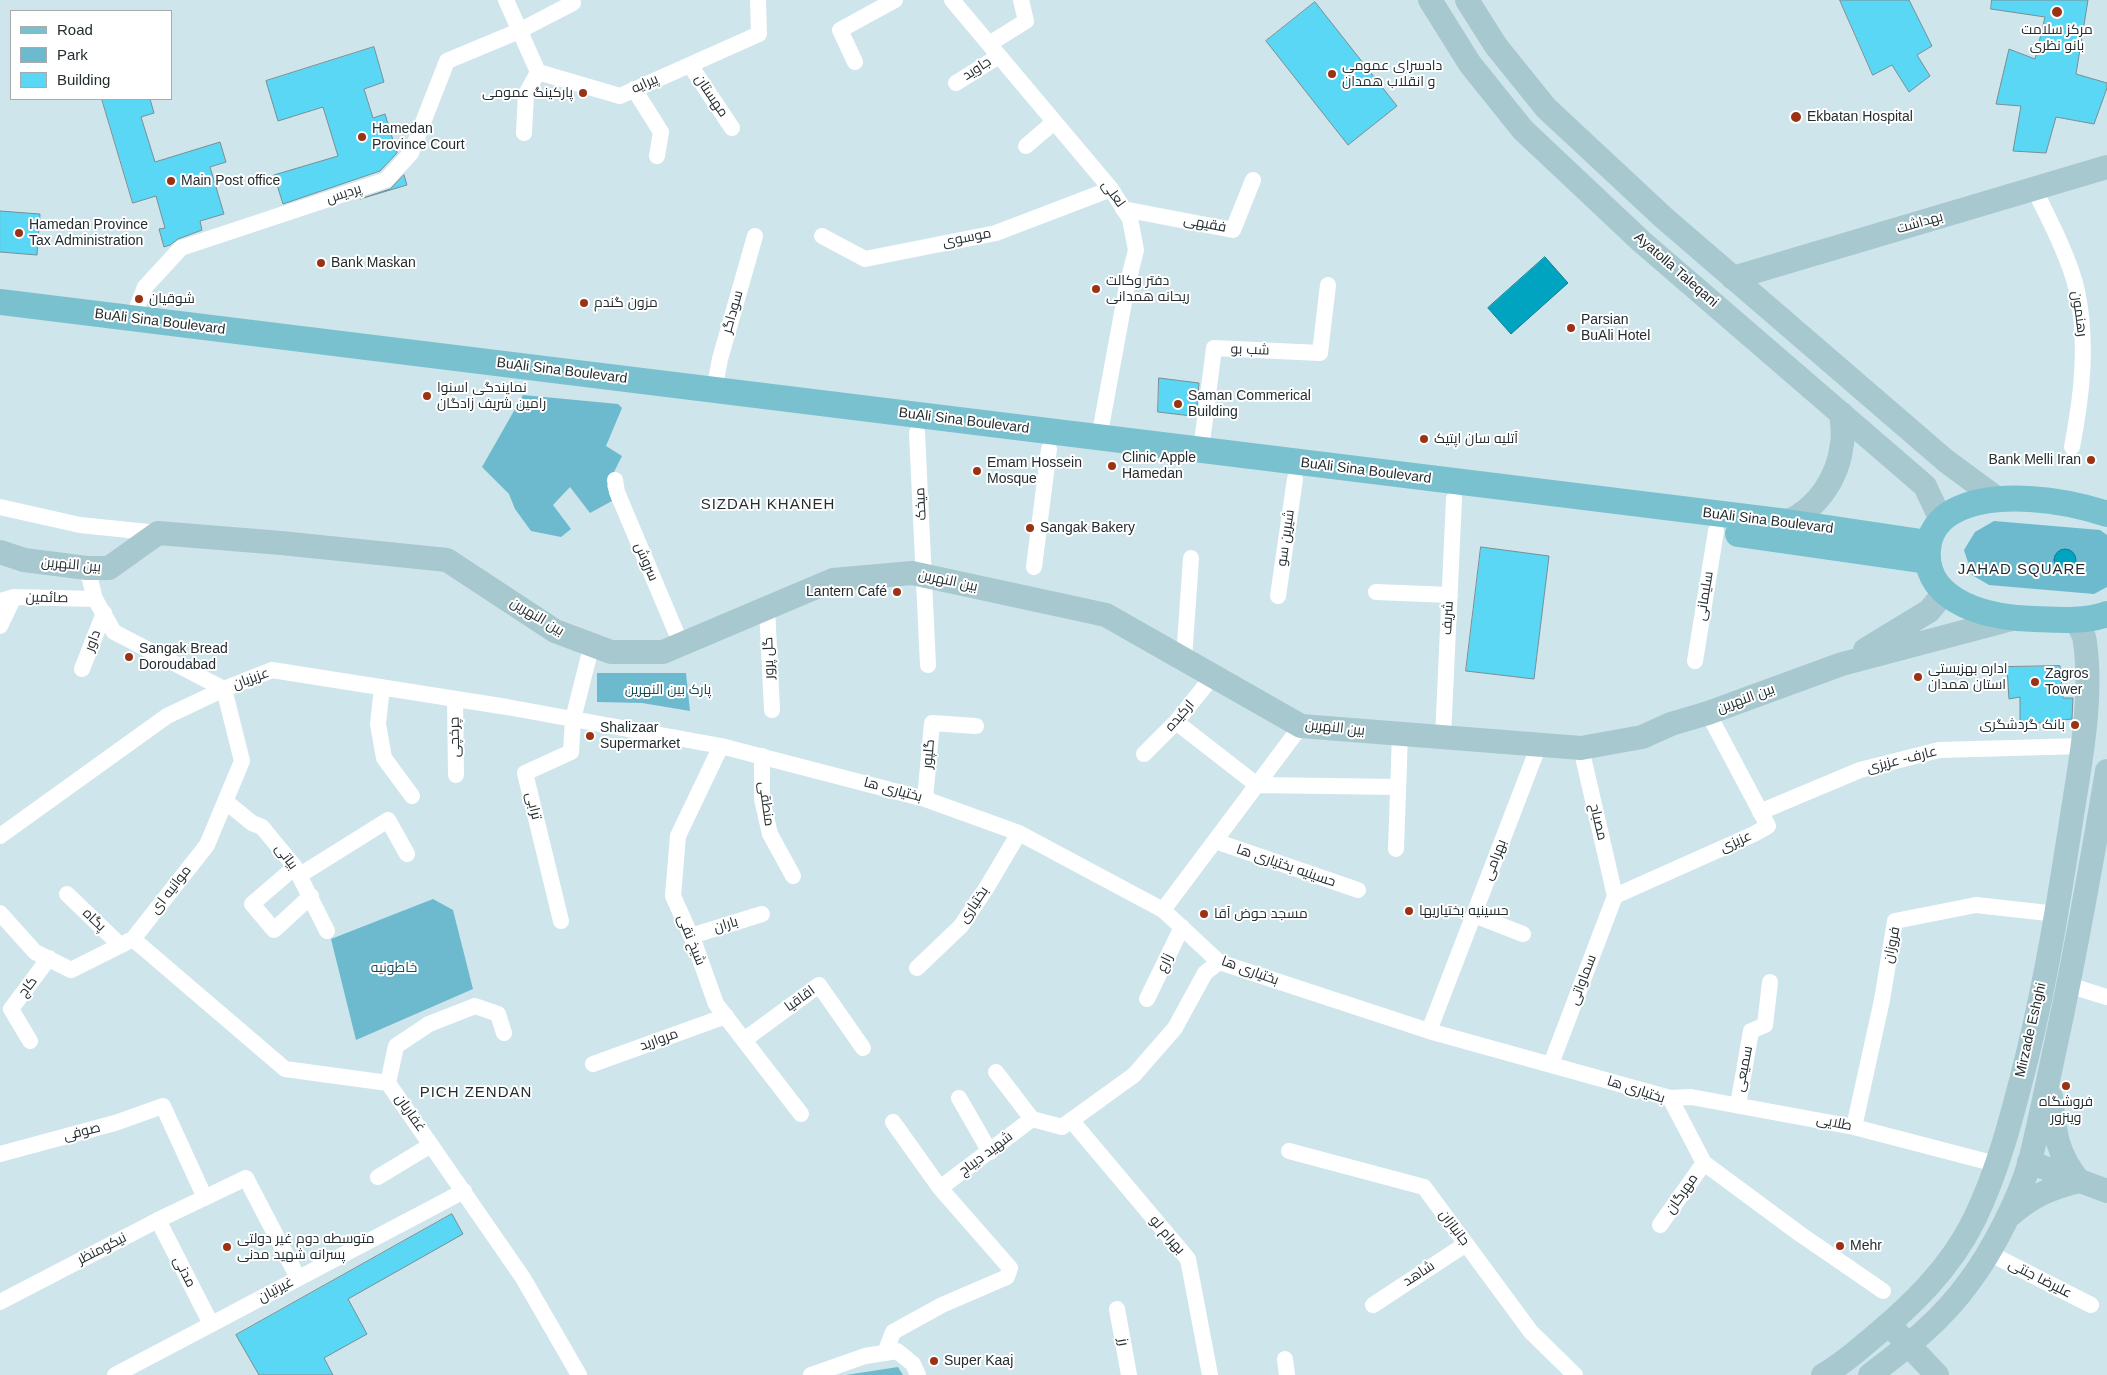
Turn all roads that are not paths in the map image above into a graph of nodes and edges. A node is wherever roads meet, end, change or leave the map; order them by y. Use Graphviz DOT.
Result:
graph roads {
  1 [pos="506,0"];
  2 [pos="758,0"];
  3 [pos="895,0"];
  4 [pos="952,0"];
  5 [pos="1021,0"];
  6 [pos="1430,0"];
  7 [pos="1468,0"];
  8 [pos="573,3"];
  9 [pos="520,31"];
  10 [pos="994,50"];
  11 [pos="855,62"];
  12 [pos="690,64"];
  13 [pos="538,72"];
  14 [pos="956,83"];
  15 [pos="634,89"];
  16 [pos="1054,122"];
  17 [pos="732,128"];
  18 [pos="524,133"];
  19 [pos="1026,146"];
  20 [pos="656,156"];
  21 [pos="2107,167"];
  22 [pos="1253,180"];
  23 [pos="1111,189"];
  24 [pos="2034,189"];
  25 [pos="1123,209"];
  26 [pos="755,236"];
  27 [pos="822,236"];
  28 [pos="1733,278"];
  29 [pos="1328,285"];
  30 [pos="0,302"];
  31 [pos="133,318"];
  32 [pos="0,320"];
  33 [pos="1836,366"];
  34 [pos="714,390"];
  35 [pos="1816,391"];
  36 [pos="1841,413"];
  37 [pos="917,433"];
  38 [pos="1099,438"];
  39 [pos="2072,447"];
  40 [pos="1049,449"];
  41 [pos="1201,450"];
  42 [pos="1295,479"];
  43 [pos="615,480"];
  44 [pos="1454,499"];
  45 [pos="1999,500"];
  46 [pos="0,507"];
  47 [pos="2107,514"];
  48 [pos="1941,520"];
  49 [pos="1787,522"];
  50 [pos="1716,531"];
  51 [pos="158,533"];
  52 [pos="0,552"];
  53 [pos="1927,552"];
  54 [pos="1191,558"];
  55 [pos="1034,567"];
  56 [pos="87,568"];
  57 [pos="924,576"];
  58 [pos="1376,592"];
  59 [pos="1945,592"];
  60 [pos="1450,595"];
  61 [pos="1278,596"];
  62 [pos="95,598"];
  63 [pos="7,599"];
  64 [pos="767,607"];
  65 [pos="104,613"];
  66 [pos="2107,614"];
  67 [pos="2012,619"];
  68 [pos="2074,620"];
  69 [pos="0,626"];
  70 [pos="592,644"];
  71 [pos="681,644"];
  72 [pos="1184,659"];
  73 [pos="1695,661"];
  74 [pos="1842,664"];
  75 [pos="928,665"];
  76 [pos="82,669"];
  77 [pos="1214,676"];
  78 [pos="382,688"];
  79 [pos="224,689"];
  80 [pos="455,699"];
  81 [pos="772,710"];
  82 [pos="1708,712"];
  83 [pos="573,719"];
  84 [pos="1176,722"];
  85 [pos="976,726"];
  86 [pos="1302,726"];
  87 [pos="1400,734"];
  88 [pos="1443,737"];
  89 [pos="1539,745"];
  90 [pos="721,746"];
  91 [pos="2083,746"];
  92 [pos="1581,748"];
  93 [pos="1144,754"];
  94 [pos="762,756"];
  95 [pos="2107,771"];
  96 [pos="456,775"];
  97 [pos="1257,784"];
  98 [pos="1398,787"];
  99 [pos="412,796"];
  100 [pos="925,799"];
  101 [pos="225,801"];
  102 [pos="1760,812"];
  103 [pos="1019,833"];
  104 [pos="0,836"];
  105 [pos="1215,842"];
  106 [pos="1396,849"];
  107 [pos="407,854"];
  108 [pos="297,871"];
  109 [pos="793,876"];
  110 [pos="1358,890"];
  111 [pos="67,894"];
  112 [pos="311,896"];
  113 [pos="1615,896"];
  114 [pos="1163,910"];
  115 [pos="0,913"];
  116 [pos="762,914"];
  117 [pos="2056,914"];
  118 [pos="1474,915"];
  119 [pos="561,921"];
  120 [pos="1182,927"];
  121 [pos="327,931"];
  122 [pos="1523,934"];
  123 [pos="691,936"];
  124 [pos="126,942"];
  125 [pos="49,958"];
  126 [pos="1219,962"];
  127 [pos="917,968"];
  128 [pos="1770,982"];
  129 [pos="2068,986"];
  130 [pos="2107,996"];
  131 [pos="1148,999"];
  132 [pos="726,1016"];
  133 [pos="1429,1031"];
  134 [pos="504,1033"];
  135 [pos="744,1040"];
  136 [pos="30,1041"];
  137 [pos="863,1048"];
  138 [pos="593,1064"];
  139 [pos="1551,1064"];
  140 [pos="996,1072"];
  141 [pos="388,1083"];
  142 [pos="2048,1083"];
  143 [pos="959,1098"];
  144 [pos="1670,1098"];
  145 [pos="1738,1105"];
  146 [pos="801,1114"];
  147 [pos="1032,1119"];
  148 [pos="1070,1120"];
  149 [pos="893,1122"];
  150 [pos="1854,1127"];
  151 [pos="431,1145"];
  152 [pos="1289,1151"];
  153 [pos="990,1152"];
  154 [pos="0,1154"];
  155 [pos="2029,1162"];
  156 [pos="1704,1163"];
  157 [pos="1996,1164"];
  158 [pos="378,1177"];
  159 [pos="2079,1181"];
  160 [pos="940,1188"];
  161 [pos="464,1191"];
  162 [pos="2107,1191"];
  163 [pos="204,1198"];
  164 [pos="158,1220"];
  165 [pos="2004,1221"];
  166 [pos="1660,1225"];
  167 [pos="1466,1244"];
  168 [pos="1989,1253"];
  169 [pos="298,1278"];
  170 [pos="1883,1291"];
  171 [pos="0,1302"];
  172 [pos="2091,1304"];
  173 [pos="1373,1305"];
  174 [pos="1117,1309"];
  175 [pos="211,1324"];
  176 [pos="1890,1324"];
  177 [pos="1908,1346"];
  178 [pos="885,1353"];
  179 [pos="115,1375"];
  180 [pos="579,1375"];
  181 [pos="811,1375"];
  182 [pos="918,1375"];
  183 [pos="1129,1375"];
  184 [pos="1210,1375"];
  185 [pos="1575,1375"];
  186 [pos="1823,1375"];
  187 [pos="1870,1375"];
  188 [pos="1937,1375"];
  1 -- 9 [label="street"];
  2 -- 12 [label="street, پیرایه"];
  3 -- 11 [label="street"];
  4 -- 10 [label="street, لعلی"];
  5 -- 10 [label="street, جاوید"];
  6 -- 35 [label="main road, Ayatolla Taleqani"];
  7 -- 28 [label="main road"];
  8 -- 9 [label="street, پردیس"];
  9 -- 13 [label="street"];
  9 -- 31 [label="street, پردیس"];
  10 -- 14 [label="street, جاوید"];
  10 -- 16 [label="street, لعلی"];
  12 -- 15 [label="street, پیرایه"];
  12 -- 17 [label="street, مهستان"];
  13 -- 15 [label="street, پیرایه"];
  13 -- 18 [label="street"];
  15 -- 20 [label="street"];
  16 -- 19 [label="street"];
  16 -- 23 [label="street, لعلی"];
  21 -- 24 [label="main road, بهداشت"];
  22 -- 25 [label="street, فقیهی"];
  23 -- 25 [label="street, لعلی"];
  23 -- 27 [label="street, موسوی"];
  24 -- 28 [label="main road, بهداشت"];
  24 -- 39 [label="street, رهنمون"];
  25 -- 38 [label="street, لعلی"];
  26 -- 34 [label="street, سوداگر"];
  28 -- 33 [label="main road"];
  29 -- 41 [label="street, شب بو"];
  30 -- 31 [label="main road, BuAli Sina Boulevard"];
  31 -- 34 [label="main road, BuAli Sina Boulevard"];
  32 -- 37 [label="main road, BuAli Sina Boulevard"];
  33 -- 35 [label="main road"];
  33 -- 45 [label="main road"];
  34 -- 38 [label="main road, BuAli Sina Boulevard"];
  35 -- 36 [label="main road, Ayatolla Taleqani"];
  36 -- 48 [label="main road, Ayatolla Taleqani"];
  36 -- 49 [label="main road"];
  37 -- 40 [label="main road, BuAli Sina Boulevard"];
  37 -- 57 [label="street, میخک"];
  38 -- 41 [label="main road, BuAli Sina Boulevard"];
  40 -- 42 [label="main road, BuAli Sina Boulevard"];
  40 -- 55 [label="street"];
  41 -- 49 [label="main road, BuAli Sina Boulevard"];
  42 -- 44 [label="main road, BuAli Sina Boulevard"];
  42 -- 61 [label="street, شیرین سو"];
  43 -- 71 [label="street, سروش"];
  44 -- 50 [label="main road, BuAli Sina Boulevard"];
  44 -- 60 [label="street, شریف"];
  45 -- 47 [label="main road"];
  45 -- 48 [label="main road"];
  46 -- 51 [label="street"];
  48 -- 53 [label="main road"];
  49 -- 53 [label="main road, BuAli Sina Boulevard"];
  50 -- 53 [label="main road, BuAli Sina Boulevard"];
  50 -- 73 [label="street, سلیمانی"];
  51 -- 56 [label="main road, بین النهرین"];
  51 -- 70 [label="main road, بین النهرین"];
  52 -- 56 [label="main road, بین النهرین"];
  53 -- 59 [label="main road"];
  54 -- 72 [label="street"];
  56 -- 62 [label="street"];
  57 -- 64 [label="main road, بین النهرین"];
  57 -- 72 [label="main road, بین النهرین"];
  57 -- 75 [label="street, میخک"];
  58 -- 60 [label="street"];
  59 -- 67 [label="main road"];
  59 -- 74 [label="main road"];
  60 -- 88 [label="street, شریف"];
  62 -- 63 [label="street, صائمین"];
  62 -- 65 [label="street"];
  63 -- 69 [label="street"];
  64 -- 71 [label="main road, بین النهرین"];
  64 -- 81 [label="street, گل پرور"];
  65 -- 76 [label="street, داور"];
  65 -- 79 [label="street"];
  66 -- 68 [label="main road"];
  67 -- 68 [label="main road"];
  67 -- 74 [label="main road"];
  68 -- 91 [label="main road, Mirzade Eshghi"];
  70 -- 71 [label="main road, بین النهرین"];
  70 -- 83 [label="street"];
  72 -- 77 [label="main road, بین النهرین"];
  74 -- 82 [label="main road, بین النهرین"];
  77 -- 84 [label="street, ارکیده"];
  77 -- 86 [label="main road, بین النهرین"];
  78 -- 79 [label="street, عزیزیان"];
  78 -- 80 [label="street, عزیزیان"];
  78 -- 99 [label="street"];
  79 -- 101 [label="street, موانیه ای"];
  79 -- 104 [label="street, عزیزیان"];
  80 -- 83 [label="street, عزیزیان"];
  80 -- 96 [label="street, چرخچی"];
  82 -- 92 [label="main road, بین النهرین"];
  82 -- 102 [label="street, عزیزی"];
  83 -- 90 [label="street, بختیاری ها"];
  83 -- 119 [label="street, ترابی"];
  84 -- 93 [label="street, ارکیده"];
  84 -- 97 [label="street"];
  85 -- 100 [label="street, گلپور"];
  86 -- 87 [label="main road, بین النهرین"];
  86 -- 97 [label="street"];
  87 -- 88 [label="main road, بین النهرین"];
  87 -- 98 [label="street"];
  88 -- 89 [label="main road, بین النهرین"];
  89 -- 92 [label="main road, بین النهرین"];
  89 -- 118 [label="street, بهرامی"];
  90 -- 94 [label="street, بختیاری ها"];
  90 -- 123 [label="street, شیخ نقی"];
  91 -- 102 [label="street, عارف- عزیزی"];
  91 -- 117 [label="main road, Mirzade Eshghi"];
  92 -- 113 [label="street, مصباح"];
  94 -- 100 [label="street, بختیاری ها"];
  94 -- 109 [label="street, منطقی"];
  95 -- 129 [label="main road, Mirzade Eshghi"];
  97 -- 98 [label="street"];
  97 -- 105 [label="street"];
  98 -- 106 [label="street"];
  100 -- 103 [label="street, بختیاری ها"];
  101 -- 108 [label="street, بیاتی"];
  101 -- 124 [label="street, موانیه ای"];
  102 -- 113 [label="street, عزیزی"];
  103 -- 114 [label="street, بختیاری ها"];
  103 -- 127 [label="street, بختیاری"];
  105 -- 110 [label="street, حسینیه بختیاری ها"];
  105 -- 114 [label="street"];
  107 -- 108 [label="street"];
  108 -- 112 [label="street, بیاتی"];
  108 -- 112 [label="street"];
  111 -- 124 [label="street, پگاه"];
  112 -- 121 [label="street, بیاتی"];
  113 -- 139 [label="street, سماواتی"];
  114 -- 120 [label="street, بختیاری ها"];
  115 -- 125 [label="street, موانیه ای"];
  116 -- 123 [label="street, باران"];
  117 -- 150 [label="street, فروزان"];
  117 -- 157 [label="main road, Mirzade Eshghi"];
  118 -- 122 [label="street"];
  118 -- 133 [label="street, بهرامی"];
  120 -- 126 [label="street, بختیاری ها"];
  120 -- 131 [label="street, زارع"];
  123 -- 132 [label="street, شیخ نقی"];
  124 -- 125 [label="street, موانیه ای"];
  124 -- 141 [label="street, غفاریان"];
  125 -- 136 [label="street, کاج"];
  126 -- 133 [label="street, بختیاری ها"];
  126 -- 148 [label="street"];
  128 -- 145 [label="street, سمیعی"];
  129 -- 130 [label="street"];
  129 -- 142 [label="main road, Mirzade Eshghi"];
  132 -- 135 [label="street, شیخ نقی"];
  132 -- 138 [label="street, مروارید"];
  133 -- 139 [label="street, بختیاری ها"];
  134 -- 141 [label="street"];
  135 -- 137 [label="street, اقاقیا"];
  135 -- 146 [label="street, شیخ نقی"];
  139 -- 144 [label="street, بختیاری ها"];
  140 -- 147 [label="street"];
  141 -- 151 [label="street, غفاریان"];
  142 -- 155 [label="main road, Mirzade Eshghi"];
  142 -- 159 [label="main road"];
  143 -- 153 [label="street"];
  144 -- 145 [label="street, طلایی"];
  144 -- 156 [label="street, بختیاری ها"];
  145 -- 150 [label="street, طلایی"];
  147 -- 148 [label="street"];
  147 -- 153 [label="street, شهید دیباج"];
  148 -- 184 [label="street, بهرام لو"];
  149 -- 160 [label="street"];
  150 -- 157 [label="street, طلایی"];
  151 -- 158 [label="street"];
  151 -- 161 [label="street, غفاریان"];
  152 -- 167 [label="street, جانبازان"];
  153 -- 160 [label="street, شهید دیباج"];
  154 -- 163 [label="street, صوفی"];
  155 -- 159 [label="main road"];
  155 -- 165 [label="main road, Mirzade Eshghi"];
  156 -- 166 [label="street, مهرگان"];
  156 -- 170 [label="street, بختیاری ها"];
  157 -- 176 [label="main road, Mirzade Eshghi"];
  159 -- 162 [label="main road"];
  159 -- 165 [label="main road"];
  160 -- 178 [label="street"];
  161 -- 169 [label="street, غیرتیان"];
  161 -- 180 [label="street, غفاریان"];
  163 -- 164 [label="street, نیکومنظر"];
  163 -- 169 [label="street, نیکومنظر"];
  164 -- 171 [label="street, نیکومنظر"];
  164 -- 175 [label="street, مدنی"];
  165 -- 168 [label="main road, Mirzade Eshghi"];
  167 -- 173 [label="street, شاهد"];
  167 -- 185 [label="street, جانبازان"];
  168 -- 172 [label="street, علیرضا جنتی"];
  168 -- 177 [label="main road, Mirzade Eshghi"];
  169 -- 175 [label="street, غیرتیان"];
  174 -- 183 [label="street, رز"];
  175 -- 179 [label="street, غیرتیان"];
  176 -- 177 [label="main road"];
  176 -- 186 [label="main road, Mirzade Eshghi"];
  177 -- 187 [label="main road, Mirzade Eshghi"];
  177 -- 188 [label="main road"];
  178 -- 181 [label="street"];
  178 -- 182 [label="street"];
}
